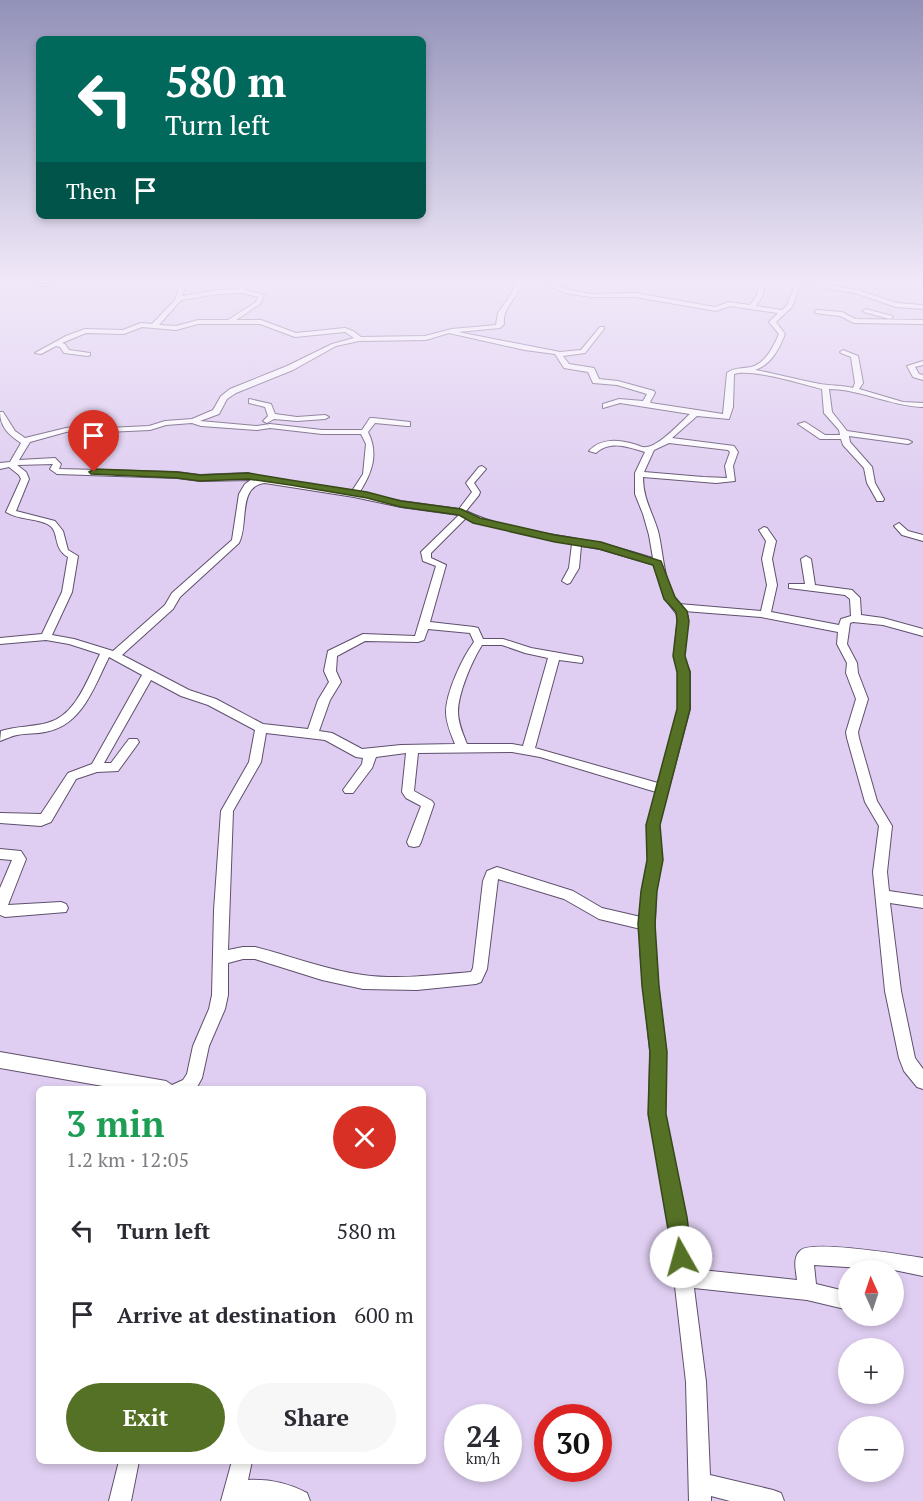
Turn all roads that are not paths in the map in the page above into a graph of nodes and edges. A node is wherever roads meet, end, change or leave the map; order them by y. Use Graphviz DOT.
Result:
graph roads {
  1 [pos="317,354"];
  2 [pos="560,354"];
  3 [pos="771,354"];
  4 [pos="849,354"];
  5 [pos="923,363"];
  6 [pos="738,370"];
  7 [pos="923,378"];
  8 [pos="825,387"];
  9 [pos="855,390"];
  10 [pos="252,401"];
  11 [pos="648,404"];
  12 [pos="923,405"];
  13 [pos="606,406"];
  14 [pos="698,413"];
  15 [pos="0,414"];
  16 [pos="272,416"];
  17 [pos="325,417"];
  18 [pos="193,421"];
  19 [pos="802,423"];
  20 [pos="407,424"];
  21 [pos="264,426"];
  22 [pos="364,432"];
  23 [pos="844,435"];
  24 [pos="667,440"];
  25 [pos="26,442"];
  26 [pos="908,442"];
  27 [pos="593,451"];
  28 [pos="650,451"];
  29 [pos="8,465"];
  30 [pos="482,469"];
  31 [pos="639,474"];
  32 [pos="259,480"];
  33 [pos="354,494"];
  34 [pos="880,499"];
  35 [pos="463,513"];
  36 [pos="899,526"];
  37 [pos="764,530"];
  38 [pos="923,538"];
  39 [pos="578,542"];
  40 [pos="806,559"];
  41 [pos="657,563"];
  42 [pos="567,581"];
  43 [pos="793,585"];
  44 [pos="810,586"];
  45 [pos="678,607"];
  46 [pos="765,615"];
  47 [pos="856,618"];
  48 [pos="425,626"];
  49 [pos="842,629"];
  50 [pos="923,633"];
  51 [pos="46,637"];
  52 [pos="0,641"];
  53 [pos="479,642"];
  54 [pos="111,654"];
  55 [pos="554,657"];
  56 [pos="578,660"];
  57 [pos="149,673"];
  58 [pos="261,728"];
  59 [pos="312,734"];
  60 [pos="0,737"];
  61 [pos="133,742"];
  62 [pos="462,747"];
  63 [pos="412,749"];
  64 [pos="528,750"];
  65 [pos="370,754"];
  66 [pos="96,767"];
  67 [pos="663,789"];
  68 [pos="349,790"];
  69 [pos="0,818"];
  70 [pos="414,842"];
  71 [pos="0,854"];
  72 [pos="883,896"];
  73 [pos="923,902"];
  74 [pos="61,908"];
  75 [pos="646,924"];
  76 [pos="222,958"];
  77 [pos="0,1060"];
  78 [pos="923,1081"];
  79 [pos="149,1086"];
  80 [pos="185,1086"];
  81 [pos="923,1267"];
  82 [pos="684,1277"];
  83 [pos="807,1291"];
  84 [pos="838,1298"];
  85 [pos="128,1464"];
  86 [pos="241,1464"];
  87 [pos="700,1492"];
  88 [pos="233,1497"];
  89 [pos="120,1501"];
  90 [pos="300,1501"];
  91 [pos="773,1501"];
  1 -- 18 [label="street"];
  2 -- 11 [label="street"];
  3 -- 6 [label="street"];
  4 -- 9 [label="street"];
  5 -- 7 [label="street"];
  6 -- 8 [label="street"];
  6 -- 14 [label="street"];
  8 -- 9 [label="street"];
  8 -- 23 [label="street"];
  9 -- 12 [label="street"];
  10 -- 16 [label="street"];
  11 -- 13 [label="street"];
  11 -- 14 [label="street"];
  14 -- 24 [label="street"];
  15 -- 25 [label="street"];
  16 -- 17 [label="street"];
  16 -- 21 [label="street"];
  18 -- 21 [label="street"];
  18 -- 25 [label="street"];
  19 -- 23 [label="street"];
  20 -- 22 [label="street"];
  21 -- 22 [label="street"];
  22 -- 33 [label="street"];
  23 -- 26 [label="street"];
  23 -- 34 [label="street"];
  24 -- 28 [label="street"];
  24 -- 31 [label="street"];
  25 -- 29 [label="street"];
  27 -- 28 [label="street"];
  28 -- 31 [label="street"];
  29 -- 32 [label="street"];
  29 -- 51 [label="street"];
  30 -- 35 [label="street"];
  31 -- 41 [label="street"];
  32 -- 33 [label="street"];
  32 -- 54 [label="street"];
  33 -- 35 [label="street"];
  35 -- 39 [label="street"];
  35 -- 48 [label="street"];
  36 -- 38 [label="street"];
  37 -- 46 [label="street"];
  39 -- 41 [label="street"];
  39 -- 42 [label="street"];
  40 -- 44 [label="street"];
  41 -- 45 [label="street"];
  43 -- 44 [label="street"];
  44 -- 47 [label="street"];
  45 -- 46 [label="street"];
  45 -- 67 [label="street"];
  46 -- 49 [label="street"];
  47 -- 49 [label="street"];
  47 -- 50 [label="street"];
  48 -- 53 [label="street"];
  48 -- 59 [label="street"];
  49 -- 72 [label="street"];
  51 -- 52 [label="street"];
  51 -- 54 [label="street"];
  53 -- 55 [label="street"];
  53 -- 62 [label="street"];
  54 -- 57 [label="street"];
  54 -- 60 [label="street"];
  55 -- 56 [label="street"];
  55 -- 64 [label="street"];
  57 -- 58 [label="street"];
  57 -- 66 [label="street"];
  58 -- 59 [label="street"];
  58 -- 76 [label="street"];
  59 -- 65 [label="street"];
  61 -- 66 [label="street"];
  62 -- 63 [label="street"];
  62 -- 64 [label="street"];
  63 -- 65 [label="street"];
  63 -- 70 [label="street"];
  64 -- 67 [label="street"];
  65 -- 68 [label="street"];
  66 -- 69 [label="street"];
  67 -- 75 [label="street"];
  71 -- 74 [label="street"];
  72 -- 73 [label="street"];
  72 -- 78 [label="street"];
  75 -- 76 [label="street"];
  75 -- 82 [label="street"];
  76 -- 80 [label="street"];
  77 -- 79 [label="street"];
  81 -- 83 [label="street"];
  82 -- 83 [label="street"];
  82 -- 87 [label="street"];
  83 -- 84 [label="street"];
  85 -- 89 [label="street"];
  86 -- 88 [label="street"];
  87 -- 91 [label="street"];
  88 -- 90 [label="street"];
}
